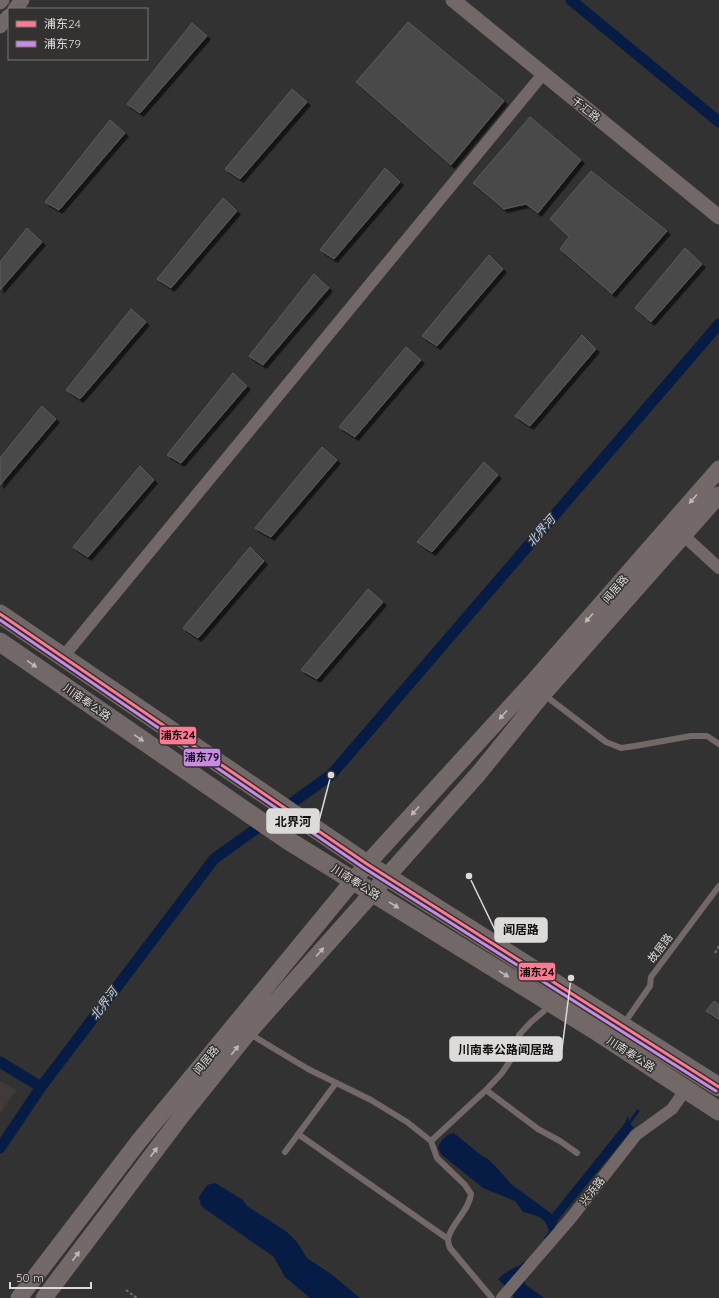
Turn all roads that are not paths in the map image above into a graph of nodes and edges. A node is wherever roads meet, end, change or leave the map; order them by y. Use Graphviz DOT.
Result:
graph roads {
  1 [pos="22,0"];
  2 [pos="453,0"];
  3 [pos="16,8"];
  4 [pos="8,17"];
  5 [pos="0,26"];
  6 [pos="543,74"];
  7 [pos="719,217"];
  8 [pos="719,469"];
  9 [pos="719,495"];
  10 [pos="683,535"];
  11 [pos="719,568"];
  12 [pos="0,614"];
  13 [pos="0,642"];
  14 [pos="63,657"];
  15 [pos="538,688"];
  16 [pos="719,744"];
  17 [pos="367,864"];
  18 [pos="388,877"];
  19 [pos="354,880"];
  20 [pos="719,886"];
  21 [pos="373,892"];
  22 [pos="552,1004"];
  23 [pos="622,1025"];
  24 [pos="241,1029"];
  25 [pos="336,1083"];
  26 [pos="719,1087"];
  27 [pos="686,1089"];
  28 [pos="486,1090"];
  29 [pos="719,1111"];
  30 [pos="298,1134"];
  31 [pos="430,1141"];
  32 [pos="285,1152"];
  33 [pos="577,1153"];
  34 [pos="448,1239"];
  35 [pos="506,1294"];
  36 [pos="19,1298"];
  37 [pos="44,1298"];
  38 [pos="492,1298"];
  1 -- 3 [label="street"];
  2 -- 6 [label="street, 千汇路"];
  4 -- 5 [label="street"];
  6 -- 7 [label="street, 千汇路"];
  6 -- 14 [label="street"];
  8 -- 15 [label="main road, 闻居路, one-way"];
  9 -- 10 [label="main road"];
  10 -- 11 [label="street"];
  10 -- 15 [label="main road"];
  12 -- 14 [label="main road, 川南奉公路"];
  13 -- 19 [label="main road, 川南奉公路, one-way"];
  14 -- 17 [label="main road, 川南奉公路"];
  15 -- 16 [label="lane"];
  15 -- 17 [label="main road, 闻居路, one-way"];
  15 -- 18 [label="main road"];
  17 -- 18 [label="main road, 川南奉公路"];
  17 -- 19 [label="main road, 闻居路"];
  18 -- 21 [label="main road"];
  18 -- 23 [label="main road, 川南奉公路"];
  19 -- 21 [label="main road, 川南奉公路"];
  19 -- 24 [label="main road, 闻居路"];
  20 -- 23 [label="lane, 故居路"];
  21 -- 22 [label="main road, 川南奉公路, one-way"];
  24 -- 21 [label="main road, one-way"];
  22 -- 27 [label="main road, 川南奉公路"];
  22 -- 28 [label="lane"];
  23 -- 26 [label="main road, 川南奉公路"];
  24 -- 25 [label="lane"];
  24 -- 36 [label="main road, 闻居路"];
  37 -- 24 [label="main road, one-way"];
  25 -- 30 [label="lane"];
  25 -- 31 [label="lane"];
  27 -- 29 [label="main road, 川南奉公路"];
  27 -- 35 [label="street, 兴浜路"];
  28 -- 31 [label="lane"];
  28 -- 33 [label="lane"];
  30 -- 32 [label="lane"];
  30 -- 34 [label="lane"];
  31 -- 34 [label="lane"];
  34 -- 38 [label="lane"];
}
